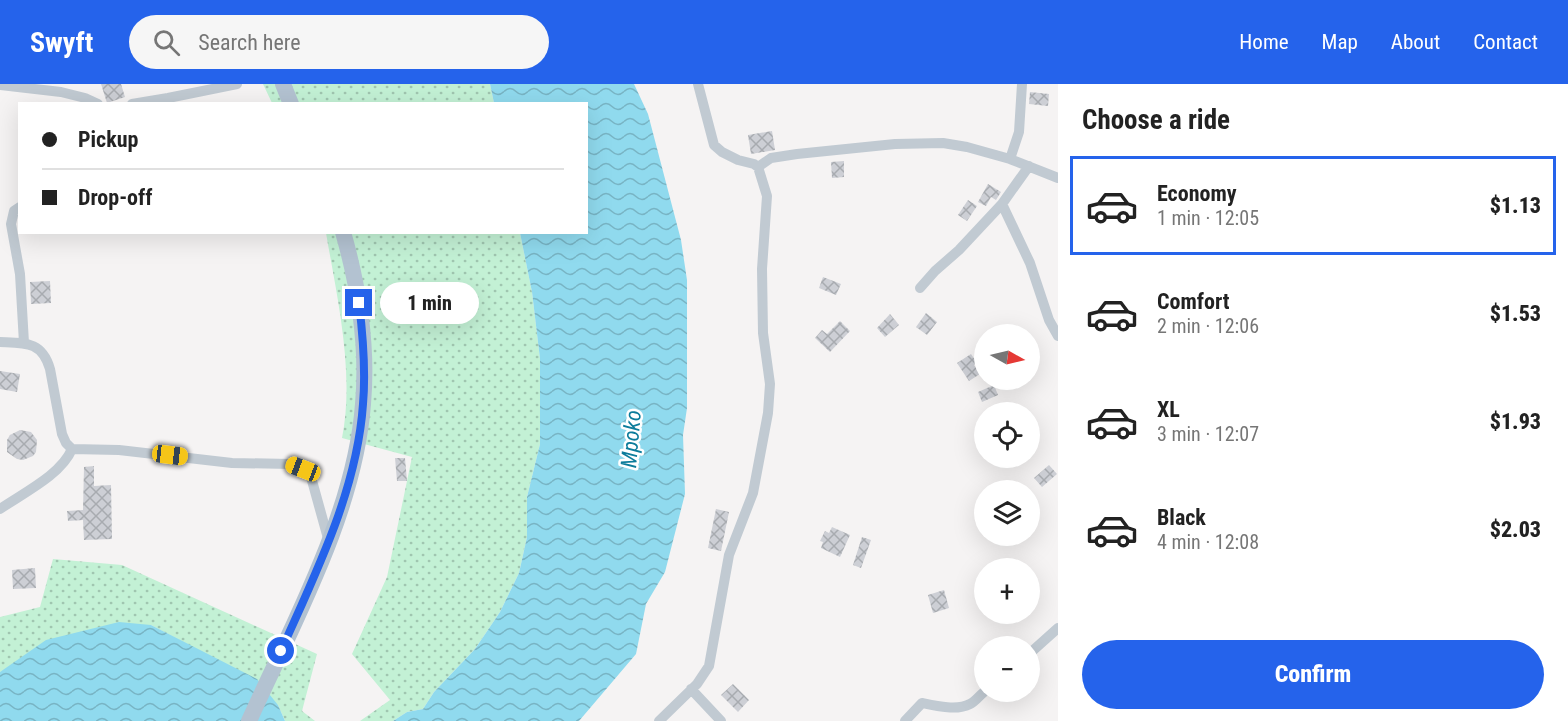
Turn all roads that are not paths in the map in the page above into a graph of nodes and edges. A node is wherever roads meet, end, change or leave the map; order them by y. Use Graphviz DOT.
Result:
graph roads {
  1 [pos="237,84"];
  2 [pos="283,84"];
  3 [pos="698,84"];
  4 [pos="1022,84"];
  5 [pos="0,85"];
  6 [pos="24,87"];
  7 [pos="94,102"];
  8 [pos="144,102"];
  9 [pos="290,102"];
  10 [pos="1010,159"];
  11 [pos="1029,166"];
  12 [pos="758,167"];
  13 [pos="1058,178"];
  14 [pos="1002,204"];
  15 [pos="18,208"];
  16 [pos="344,234"];
  17 [pos="920,288"];
  18 [pos="1058,336"];
  19 [pos="0,342"];
  20 [pos="24,343"];
  21 [pos="72,449"];
  22 [pos="0,509"];
  23 [pos="329,543"];
  24 [pos="1058,628"];
  25 [pos="1040,644"];
  26 [pos="691,689"];
  27 [pos="974,701"];
  28 [pos="249,721"];
  29 [pos="659,721"];
  30 [pos="721,721"];
  31 [pos="905,721"];
  1 -- 8 [label="street"];
  2 -- 9 [label="main road"];
  3 -- 12 [label="street"];
  4 -- 10 [label="street"];
  5 -- 6 [label="street"];
  6 -- 7 [label="street"];
  10 -- 11 [label="street"];
  10 -- 12 [label="street"];
  11 -- 13 [label="street"];
  11 -- 14 [label="street"];
  12 -- 26 [label="street"];
  14 -- 17 [label="street"];
  14 -- 18 [label="street"];
  15 -- 20 [label="street"];
  16 -- 23 [label="main road"];
  19 -- 20 [label="street"];
  20 -- 21 [label="street"];
  21 -- 22 [label="street"];
  21 -- 23 [label="street"];
  23 -- 28 [label="main road"];
  24 -- 25 [label="street"];
  26 -- 29 [label="street"];
  26 -- 30 [label="street"];
  27 -- 31 [label="street"];
}
